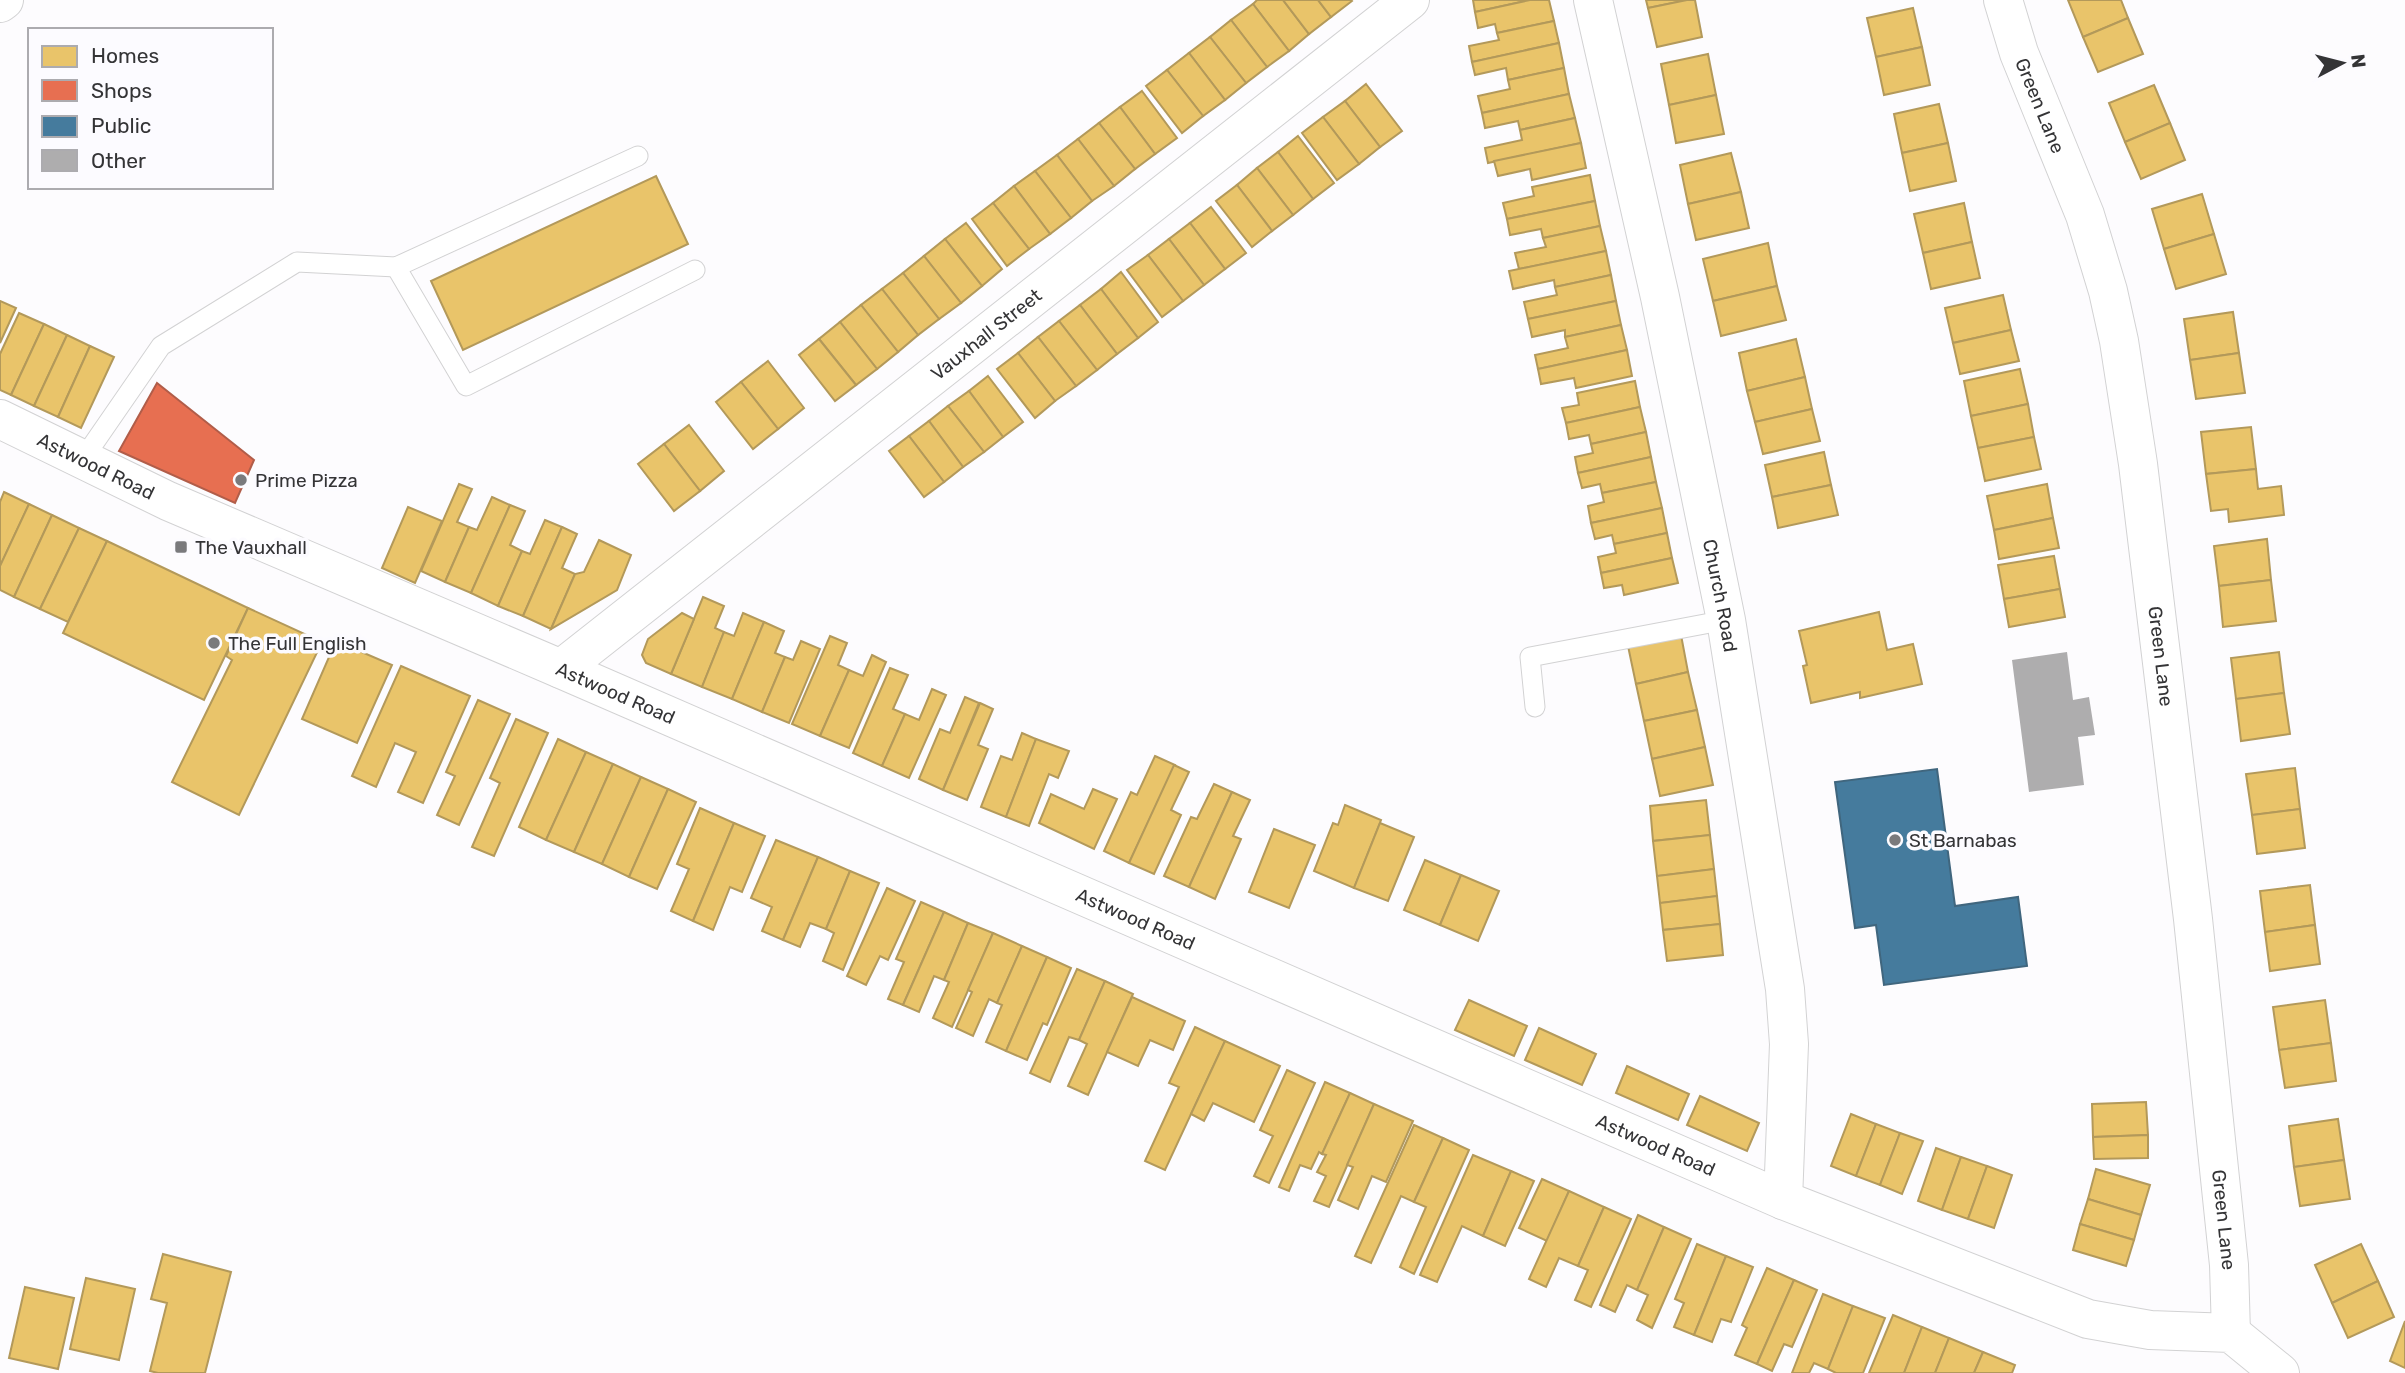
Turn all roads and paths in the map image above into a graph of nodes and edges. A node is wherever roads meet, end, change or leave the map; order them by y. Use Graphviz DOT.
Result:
graph roads {
  1 [pos="1410,0"];
  2 [pos="1593,0"];
  3 [pos="2003,0"];
  4 [pos="638,156"];
  5 [pos="396,267"];
  6 [pos="695,271"];
  7 [pos="0,419"];
  8 [pos="83,459"];
  9 [pos="1726,620"];
  10 [pos="561,668"];
  11 [pos="1535,707"];
  12 [pos="1783,1200"];
  13 [pos="2231,1333"];
  14 [pos="2280,1373"];
  1 -- 10 [label="street, Vauxhall Street"];
  2 -- 9 [label="street, Church Road"];
  3 -- 13 [label="street, Green Lane"];
  4 -- 5 [label="lane"];
  5 -- 6 [label="lane"];
  5 -- 8 [label="lane"];
  7 -- 8 [label="street, Astwood Road"];
  8 -- 10 [label="street, Astwood Road"];
  9 -- 11 [label="lane"];
  9 -- 12 [label="street, Church Road"];
  10 -- 12 [label="street, Astwood Road"];
  12 -- 13 [label="street, Astwood Road"];
  13 -- 14 [label="street"];
}
